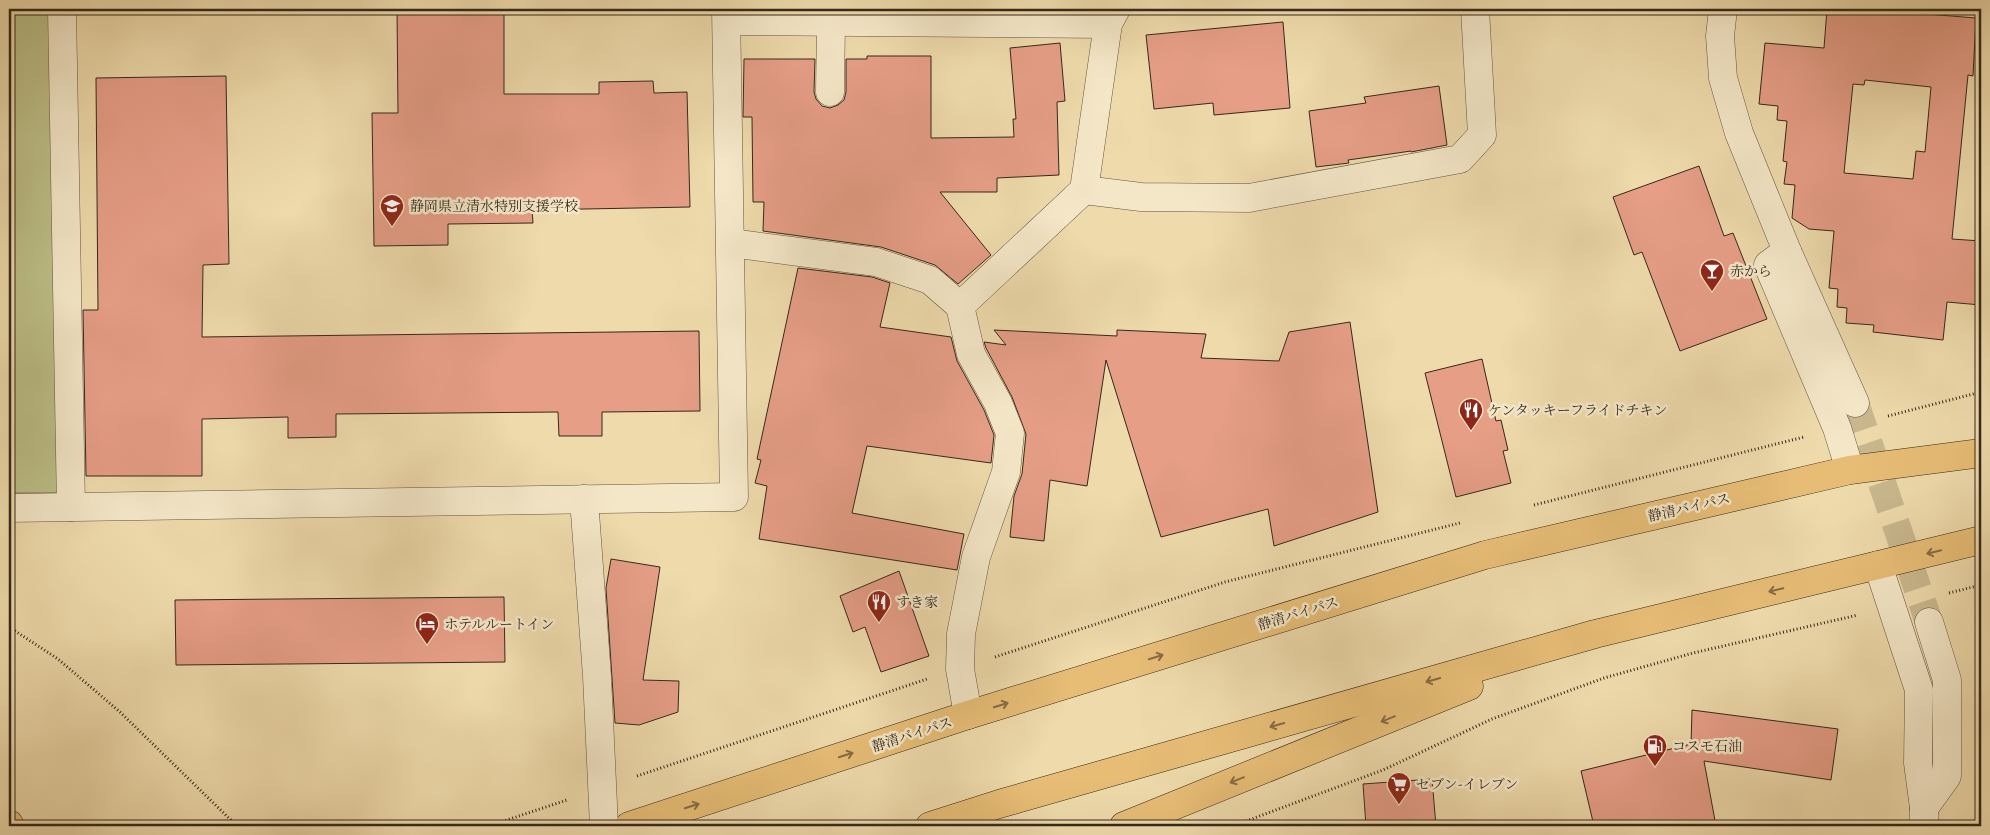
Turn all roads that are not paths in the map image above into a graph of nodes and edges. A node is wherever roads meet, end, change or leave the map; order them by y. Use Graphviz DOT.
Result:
graph roads {
  1 [pos="62,9"];
  2 [pos="1475,9"];
  3 [pos="1724,9"];
  4 [pos="726,15"];
  5 [pos="1112,17"];
  6 [pos="831,23"];
  7 [pos="830,92"];
  8 [pos="1084,190"];
  9 [pos="730,242"];
  10 [pos="1787,251"];
  11 [pos="960,306"];
  12 [pos="1855,403"];
  13 [pos="1981,453"];
  14 [pos="1850,470"];
  15 [pos="584,499"];
  16 [pos="71,507"];
  17 [pos="9,508"];
  18 [pos="1981,540"];
  19 [pos="1878,565"];
  20 [pos="1930,622"];
  21 [pos="1595,634"];
  22 [pos="968,715"];
  23 [pos="1924,817"];
  24 [pos="604,826"];
  25 [pos="629,826"];
  26 [pos="930,826"];
  27 [pos="1124,826"];
  1 -- 16 [label="street"];
  2 -- 8 [label="street"];
  3 -- 10 [label="street"];
  4 -- 6 [label="street"];
  4 -- 9 [label="street"];
  5 -- 6 [label="street"];
  5 -- 8 [label="street"];
  6 -- 7 [label="street"];
  8 -- 11 [label="street"];
  9 -- 11 [label="street"];
  9 -- 15 [label="street"];
  10 -- 12 [label="street"];
  10 -- 14 [label="street"];
  11 -- 22 [label="street"];
  13 -- 14 [label="highway, 静清バイパス"];
  22 -- 14 [label="highway, 静清バイパス, one-way"];
  15 -- 16 [label="street"];
  15 -- 24 [label="street"];
  16 -- 17 [label="street"];
  18 -- 19 [label="highway, one-way"];
  19 -- 21 [label="highway, one-way"];
  19 -- 23 [label="street"];
  20 -- 23 [label="street"];
  21 -- 26 [label="highway, one-way"];
  21 -- 27 [label="highway, one-way"];
  25 -- 22 [label="highway, 静清バイパス, one-way"];
}
